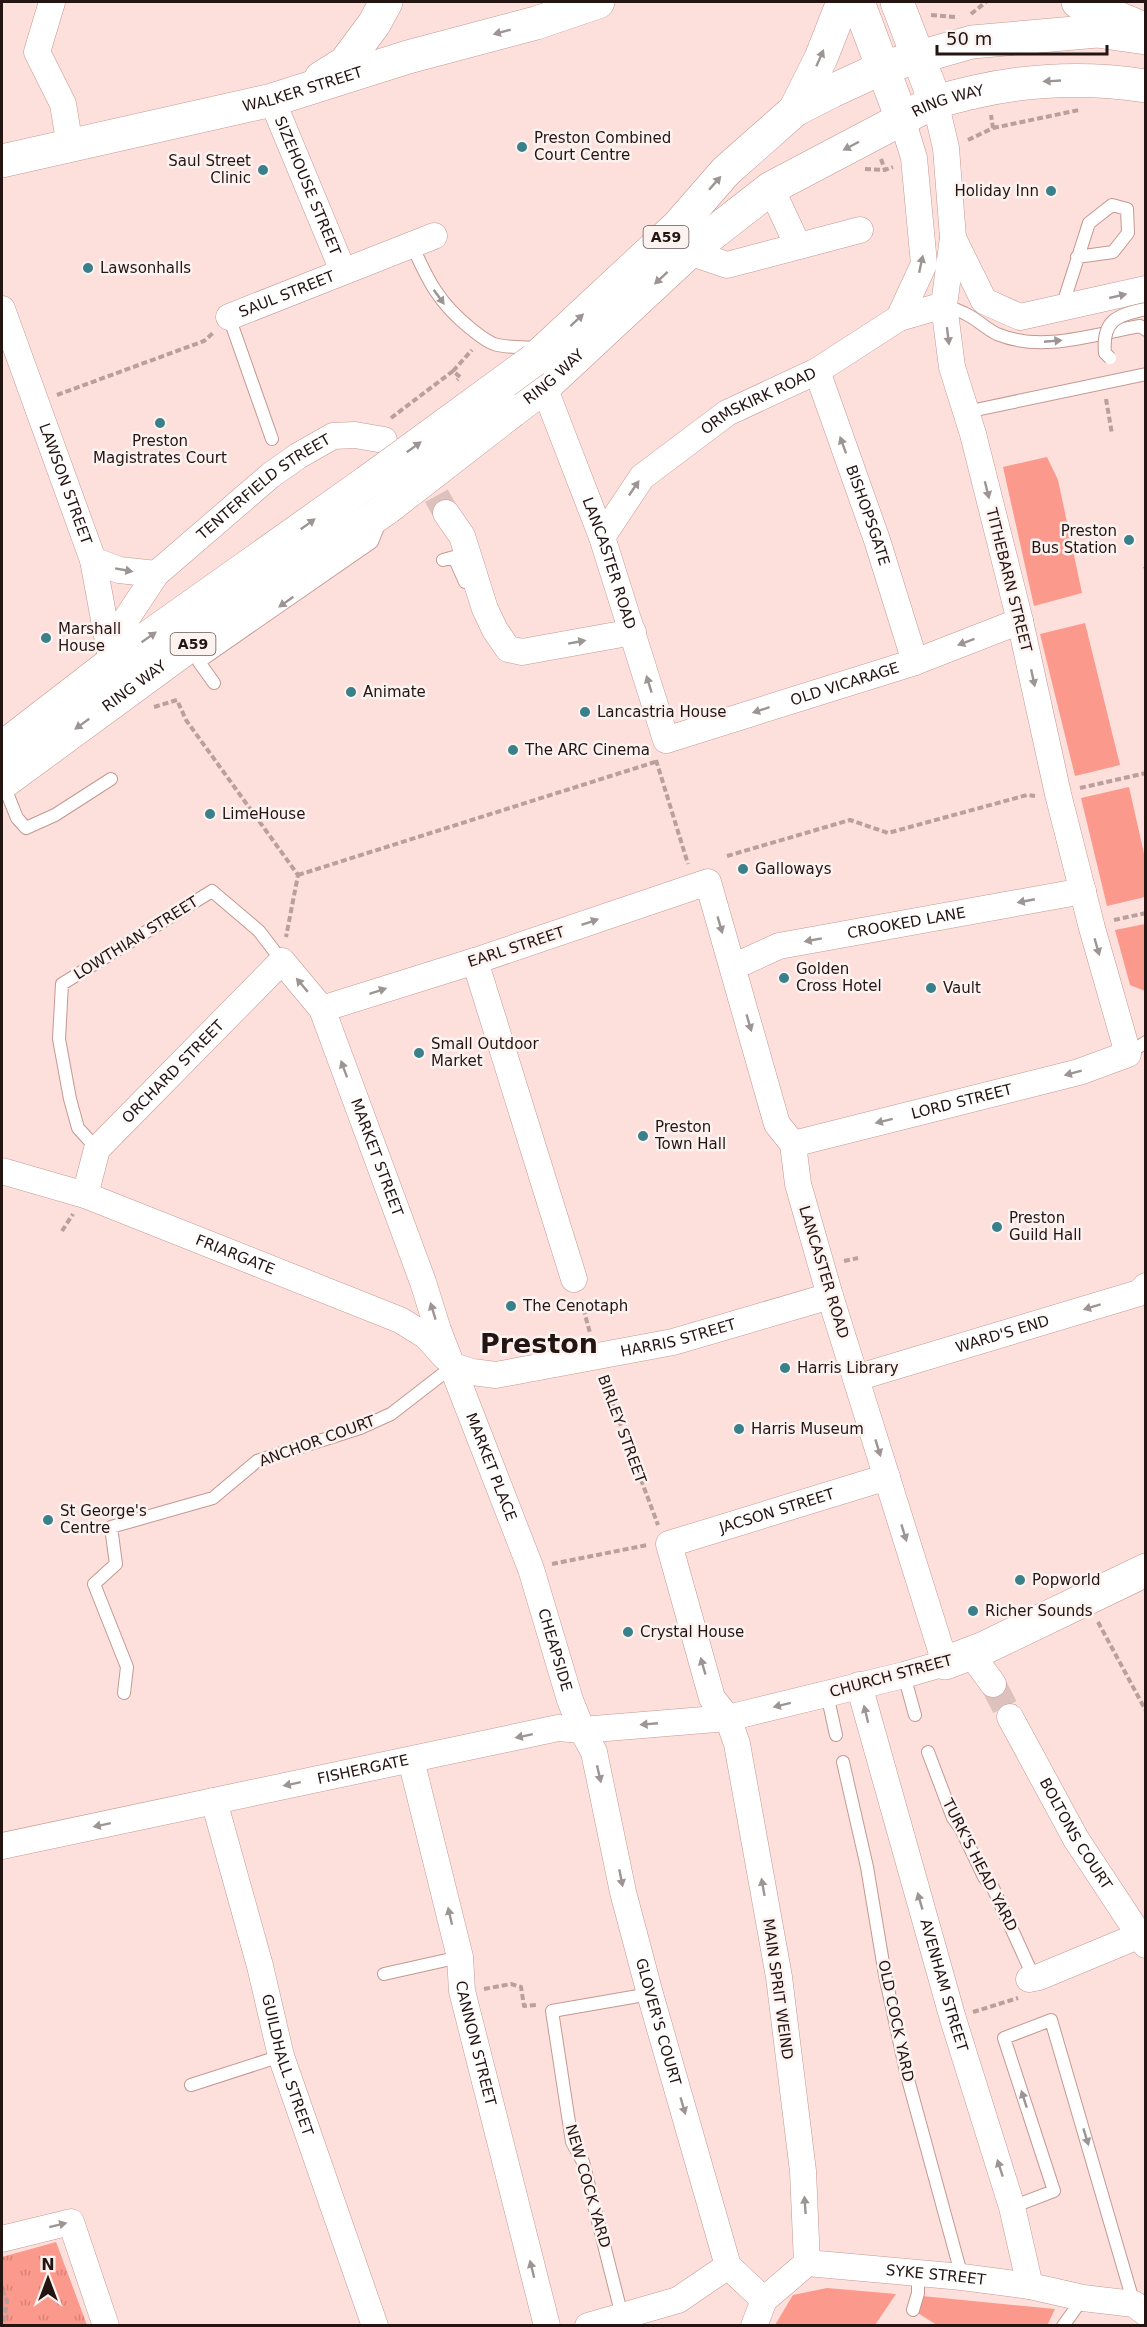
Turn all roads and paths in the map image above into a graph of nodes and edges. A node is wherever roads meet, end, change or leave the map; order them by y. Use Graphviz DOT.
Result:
graph roads {
  1 [pos="52,2"];
  2 [pos="598,2"];
  3 [pos="843,2"];
  4 [pos="858,2"];
  5 [pos="897,2"];
  6 [pos="986,2"];
  7 [pos="1078,2"];
  8 [pos="536,12"];
  9 [pos="380,13"];
  10 [pos="965,18"];
  11 [pos="1146,29"];
  12 [pos="1146,38"];
  13 [pos="917,56"];
  14 [pos="408,57"];
  15 [pos="884,67"];
  16 [pos="1146,86"];
  17 [pos="286,96"];
  18 [pos="935,101"];
  19 [pos="1084,109"];
  20 [pos="795,110"];
  21 [pos="991,115"];
  22 [pos="902,119"];
  23 [pos="993,128"];
  24 [pos="963,142"];
  25 [pos="70,146"];
  26 [pos="2,161"];
  27 [pos="771,188"];
  28 [pos="860,230"];
  29 [pos="953,238"];
  30 [pos="423,241"];
  31 [pos="798,246"];
  32 [pos="689,252"];
  33 [pos="1077,257"];
  34 [pos="342,272"];
  35 [pos="1146,290"];
  36 [pos="944,305"];
  37 [pos="1062,308"];
  38 [pos="2,309"];
  39 [pos="1146,309"];
  40 [pos="229,317"];
  41 [pos="899,318"];
  42 [pos="1146,330"];
  43 [pos="483,338"];
  44 [pos="1110,358"];
  45 [pos="542,365"];
  46 [pos="453,371"];
  47 [pos="817,371"];
  48 [pos="1146,374"];
  49 [pos="451,384"];
  50 [pos="59,394"];
  51 [pos="966,412"];
  52 [pos="384,432"];
  53 [pos="272,439"];
  54 [pos="387,508"];
  55 [pos="446,513"];
  56 [pos="602,537"];
  57 [pos="93,560"];
  58 [pos="444,560"];
  59 [pos="156,574"];
  60 [pos="1020,621"];
  61 [pos="495,630"];
  62 [pos="633,632"];
  63 [pos="110,654"];
  64 [pos="915,662"];
  65 [pos="214,683"];
  66 [pos="177,700"];
  67 [pos="2,748"];
  68 [pos="661,751"];
  69 [pos="1146,773"];
  70 [pos="111,779"];
  71 [pos="2,782"];
  72 [pos="1058,794"];
  73 [pos="727,856"];
  74 [pos="699,874"];
  75 [pos="298,875"];
  76 [pos="1083,891"];
  77 [pos="1146,912"];
  78 [pos="1092,928"];
  79 [pos="282,961"];
  80 [pos="475,961"];
  81 [pos="733,967"];
  82 [pos="322,1009"];
  83 [pos="1137,1048"];
  84 [pos="793,1144"];
  85 [pos="97,1149"];
  86 [pos="2,1171"];
  87 [pos="85,1195"];
  88 [pos="574,1279"];
  89 [pos="1146,1286"];
  90 [pos="830,1296"];
  91 [pos="595,1356"];
  92 [pos="453,1366"];
  93 [pos="856,1378"];
  94 [pos="887,1478"];
  95 [pos="669,1544"];
  96 [pos="531,1569"];
  97 [pos="1146,1570"];
  98 [pos="1086,1600"];
  99 [pos="958,1659"];
  100 [pos="904,1675"];
  101 [pos="993,1684"];
  102 [pos="859,1685"];
  103 [pos="124,1693"];
  104 [pos="827,1694"];
  105 [pos="1146,1711"];
  106 [pos="915,1715"];
  107 [pos="728,1718"];
  108 [pos="1010,1718"];
  109 [pos="582,1730"];
  110 [pos="836,1735"];
  111 [pos="928,1752"];
  112 [pos="411,1760"];
  113 [pos="843,1762"];
  114 [pos="217,1812"];
  115 [pos="2,1846"];
  116 [pos="1142,1940"];
  117 [pos="460,1958"];
  118 [pos="384,1974"];
  119 [pos="1031,1978"];
  120 [pos="462,1991"];
  121 [pos="650,1994"];
  122 [pos="552,2011"];
  123 [pos="953,2019"];
  124 [pos="280,2056"];
  125 [pos="191,2085"];
  126 [pos="1012,2207"];
  127 [pos="2,2239"];
  128 [pos="807,2263"];
  129 [pos="728,2266"];
  130 [pos="918,2274"];
  131 [pos="962,2277"];
  132 [pos="1030,2286"];
  133 [pos="2,2290"];
  134 [pos="1083,2298"];
  135 [pos="764,2300"];
  136 [pos="1140,2308"];
  137 [pos="913,2310"];
  138 [pos="622,2316"];
  139 [pos="3,2325"];
  140 [pos="106,2325"];
  141 [pos="375,2325"];
  142 [pos="547,2325"];
  143 [pos="588,2325"];
  144 [pos="754,2325"];
  145 [pos="1064,2325"];
  1 -- 25 [label="street"];
  2 -- 8 [label="main road, WALKER STREET"];
  20 -- 3 [label="main road, RING WAY / A59, one-way"];
  4 -- 15 [label="main road"];
  5 -- 13 [label="main road"];
  6 -- 10 [label="path"];
  7 -- 11 [label="main road"];
  8 -- 14 [label="main road, WALKER STREET, one-way"];
  9 -- 14 [label="main road"];
  9 -- 17 [label="main road"];
  12 -- 13 [label="main road, RING WAY / A59"];
  13 -- 15 [label="main road, RING WAY / A59"];
  13 -- 18 [label="main road"];
  14 -- 17 [label="main road, WALKER STREET"];
  15 -- 20 [label="main road, RING WAY / A59"];
  15 -- 22 [label="main road"];
  16 -- 18 [label="main road, RING WAY / A59, one-way"];
  17 -- 25 [label="main road, WALKER STREET"];
  17 -- 34 [label="street, SIZEHOUSE STREET"];
  18 -- 22 [label="main road, RING WAY / A59"];
  18 -- 29 [label="street, TITHEBARN STREET"];
  19 -- 23 [label="path"];
  45 -- 20 [label="main road, RING WAY / A59, one-way"];
  21 -- 23 [label="path"];
  22 -- 27 [label="main road, RING WAY / A59, one-way"];
  41 -- 22 [label="street, one-way"];
  23 -- 24 [label="path"];
  25 -- 26 [label="main road, WALKER STREET"];
  27 -- 31 [label="street"];
  27 -- 32 [label="main road, RING WAY / A59"];
  28 -- 31 [label="street"];
  29 -- 36 [label="street, TITHEBARN STREET"];
  29 -- 37 [label="street"];
  30 -- 34 [label="street, SAUL STREET"];
  30 -- 43 [label="lane, one-way"];
  31 -- 32 [label="street"];
  32 -- 45 [label="main road, RING WAY / A59, one-way"];
  33 -- 33 [label="lane"];
  33 -- 37 [label="lane"];
  34 -- 40 [label="street, SAUL STREET"];
  37 -- 35 [label="street, one-way"];
  36 -- 41 [label="street, ORMSKIRK ROAD"];
  36 -- 42 [label="lane, one-way"];
  36 -- 51 [label="street, TITHEBARN STREET, one-way"];
  38 -- 57 [label="street, LAWSON STREET"];
  39 -- 44 [label="lane, bridge"];
  40 -- 50 [label="path"];
  40 -- 53 [label="lane"];
  41 -- 47 [label="street, ORMSKIRK ROAD"];
  43 -- 45 [label="lane"];
  43 -- 46 [label="path"];
  45 -- 54 [label="main road, RING WAY / A59, bridge"];
  45 -- 56 [label="street, LANCASTER ROAD"];
  63 -- 45 [label="main road, RING WAY / A59, one-way, bridge"];
  46 -- 49 [label="path"];
  46 -- 52 [label="path"];
  56 -- 47 [label="street, ORMSKIRK ROAD, one-way"];
  64 -- 47 [label="street, BISHOPSGATE, one-way"];
  48 -- 51 [label="lane"];
  51 -- 60 [label="street, TITHEBARN STREET, one-way"];
  52 -- 59 [label="street, TENTERFIELD STREET"];
  54 -- 65 [label="lane, one-way"];
  54 -- 71 [label="main road, RING WAY / A59, one-way"];
  55 -- 61 [label="street"];
  56 -- 62 [label="street, LANCASTER ROAD"];
  57 -- 59 [label="street, one-way"];
  57 -- 63 [label="street, LAWSON STREET"];
  58 -- 61 [label="lane"];
  59 -- 63 [label="street, TENTERFIELD STREET"];
  60 -- 64 [label="street, OLD VICARAGE, one-way"];
  60 -- 72 [label="street, TITHEBARN STREET, one-way"];
  61 -- 62 [label="street, one-way"];
  68 -- 62 [label="street, LANCASTER ROAD, one-way"];
  63 -- 67 [label="main road, RING WAY / A59"];
  64 -- 68 [label="street, OLD VICARAGE, one-way"];
  66 -- 75 [label="path"];
  68 -- 74 [label="path"];
  68 -- 75 [label="path"];
  69 -- 72 [label="path"];
  70 -- 71 [label="lane"];
  72 -- 73 [label="path"];
  72 -- 76 [label="street, TITHEBARN STREET"];
  80 -- 74 [label="street, EARL STREET, one-way"];
  74 -- 81 [label="street, LANCASTER ROAD, one-way"];
  75 -- 79 [label="path"];
  76 -- 78 [label="street, TITHEBARN STREET"];
  76 -- 81 [label="street, CROOKED LANE, one-way"];
  77 -- 78 [label="path"];
  78 -- 83 [label="street, TITHEBARN STREET, one-way"];
  82 -- 79 [label="street, MARKET STREET, one-way"];
  79 -- 85 [label="street, ORCHARD STREET"];
  79 -- 85 [label="lane, LOWTHIAN STREET"];
  82 -- 80 [label="street, EARL STREET, one-way"];
  80 -- 88 [label="street"];
  81 -- 84 [label="street, LANCASTER ROAD, one-way"];
  92 -- 82 [label="street, MARKET STREET, one-way"];
  83 -- 84 [label="street, LORD STREET, one-way"];
  84 -- 90 [label="street, LANCASTER ROAD"];
  85 -- 87 [label="street, ORCHARD STREET"];
  86 -- 87 [label="street, FRIARGATE"];
  87 -- 92 [label="street, FRIARGATE"];
  88 -- 91 [label="path, BIRLEY STREET"];
  89 -- 93 [label="street, WARD'S END, one-way"];
  90 -- 91 [label="street, HARRIS STREET"];
  90 -- 93 [label="street, LANCASTER ROAD"];
  91 -- 92 [label="street, HARRIS STREET"];
  91 -- 95 [label="path, BIRLEY STREET"];
  92 -- 96 [label="street, MARKET PLACE"];
  92 -- 103 [label="lane, ANCHOR COURT"];
  93 -- 94 [label="street, LANCASTER ROAD, one-way"];
  94 -- 95 [label="street, JACSON STREET"];
  94 -- 99 [label="street, LANCASTER ROAD, one-way"];
  95 -- 96 [label="path"];
  107 -- 95 [label="street, one-way"];
  96 -- 109 [label="street, CHEAPSIDE"];
  97 -- 98 [label="main road, CHURCH STREET"];
  98 -- 99 [label="main road, CHURCH STREET"];
  98 -- 105 [label="path"];
  99 -- 100 [label="street, CHURCH STREET"];
  99 -- 101 [label="street"];
  100 -- 102 [label="street, CHURCH STREET"];
  100 -- 106 [label="lane"];
  102 -- 104 [label="street, CHURCH STREET"];
  123 -- 102 [label="street, AVENHAM STREET, one-way"];
  104 -- 107 [label="street, CHURCH STREET, one-way"];
  104 -- 110 [label="lane"];
  107 -- 109 [label="street, FISHERGATE, one-way"];
  128 -- 107 [label="street, MAIN SPRIT WEIND, one-way"];
  108 -- 116 [label="street, BOLTONS COURT"];
  109 -- 112 [label="street, FISHERGATE, one-way"];
  109 -- 121 [label="street, GLOVER'S COURT, one-way"];
  111 -- 119 [label="lane, TURK'S HEAD YARD"];
  112 -- 114 [label="street, FISHERGATE, one-way"];
  117 -- 112 [label="street, CANNON STREET, one-way"];
  113 -- 131 [label="lane, OLD COCK YARD"];
  114 -- 115 [label="street, FISHERGATE, one-way"];
  114 -- 124 [label="street, GUILDHALL STREET"];
  116 -- 119 [label="street"];
  117 -- 118 [label="lane"];
  117 -- 120 [label="street, CANNON STREET"];
  119 -- 123 [label="path"];
  120 -- 122 [label="path"];
  142 -- 120 [label="street, CANNON STREET, one-way"];
  121 -- 122 [label="lane"];
  121 -- 129 [label="street, GLOVER'S COURT, one-way"];
  122 -- 138 [label="lane, NEW COCK YARD"];
  126 -- 123 [label="street, AVENHAM STREET, one-way"];
  124 -- 125 [label="lane"];
  124 -- 141 [label="street, GUILDHALL STREET"];
  126 -- 132 [label="street, AVENHAM STREET"];
  126 -- 136 [label="lane, one-way"];
  127 -- 140 [label="street, one-way"];
  128 -- 130 [label="street, SYKE STREET"];
  128 -- 135 [label="street"];
  129 -- 135 [label="street"];
  129 -- 138 [label="street"];
  130 -- 131 [label="street, SYKE STREET"];
  130 -- 137 [label="lane"];
  131 -- 132 [label="street, SYKE STREET"];
  132 -- 134 [label="street, SYKE STREET"];
  133 -- 139 [label="path"];
  134 -- 136 [label="street, SYKE STREET"];
  134 -- 145 [label="lane"];
  135 -- 144 [label="street"];
  138 -- 143 [label="street"];
}
